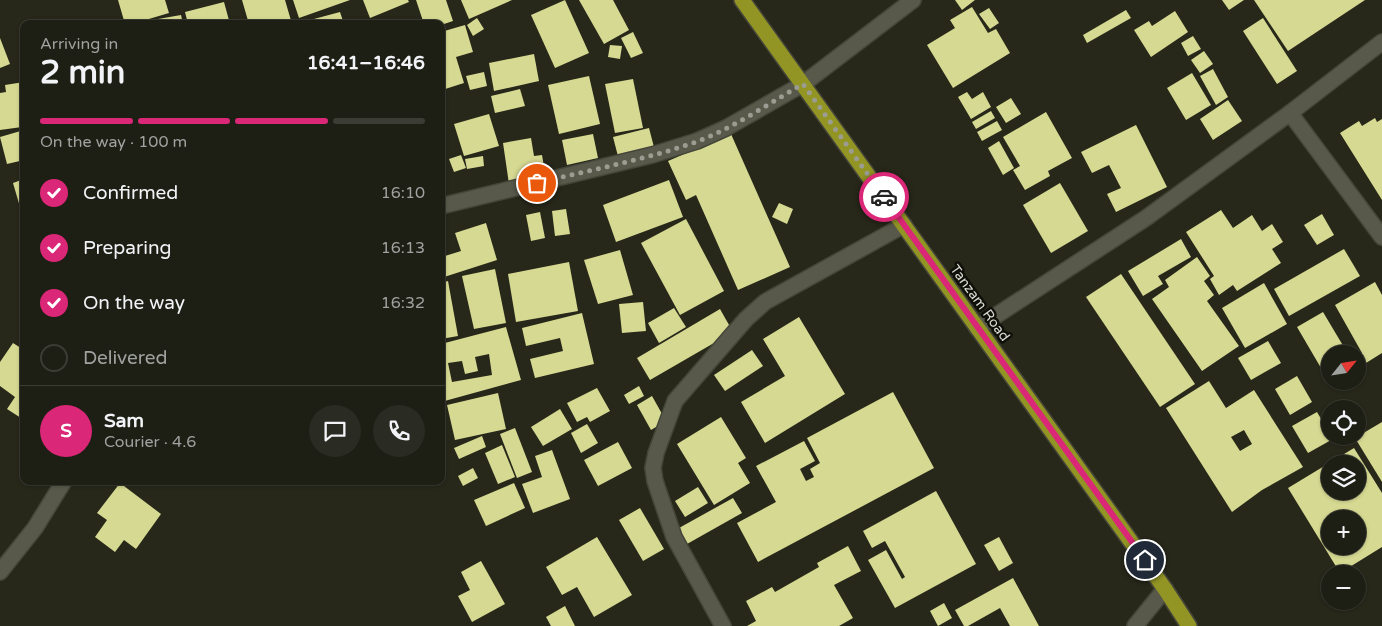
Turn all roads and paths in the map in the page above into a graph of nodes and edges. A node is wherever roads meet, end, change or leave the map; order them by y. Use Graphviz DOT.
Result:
graph roads {
  1 [pos="742,0"];
  2 [pos="913,0"];
  3 [pos="1382,42"];
  4 [pos="803,84"];
  5 [pos="1290,113"];
  6 [pos="445,205"];
  7 [pos="904,225"];
  8 [pos="1382,236"];
  9 [pos="978,328"];
  10 [pos="62,485"];
  11 [pos="0,572"];
  12 [pos="1165,589"];
  13 [pos="723,626"];
  14 [pos="1135,626"];
  15 [pos="1189,626"];
  1 -- 4 [label="highway, Tanzam Road"];
  2 -- 4 [label="street"];
  3 -- 5 [label="street"];
  4 -- 6 [label="street"];
  4 -- 7 [label="highway, Tanzam Road"];
  5 -- 8 [label="street"];
  5 -- 9 [label="street"];
  7 -- 9 [label="highway, Tanzam Road"];
  7 -- 13 [label="street"];
  9 -- 12 [label="highway, Tanzam Road"];
  10 -- 11 [label="street"];
  12 -- 14 [label="street"];
  12 -- 15 [label="highway, Tanzam Road"];
}
